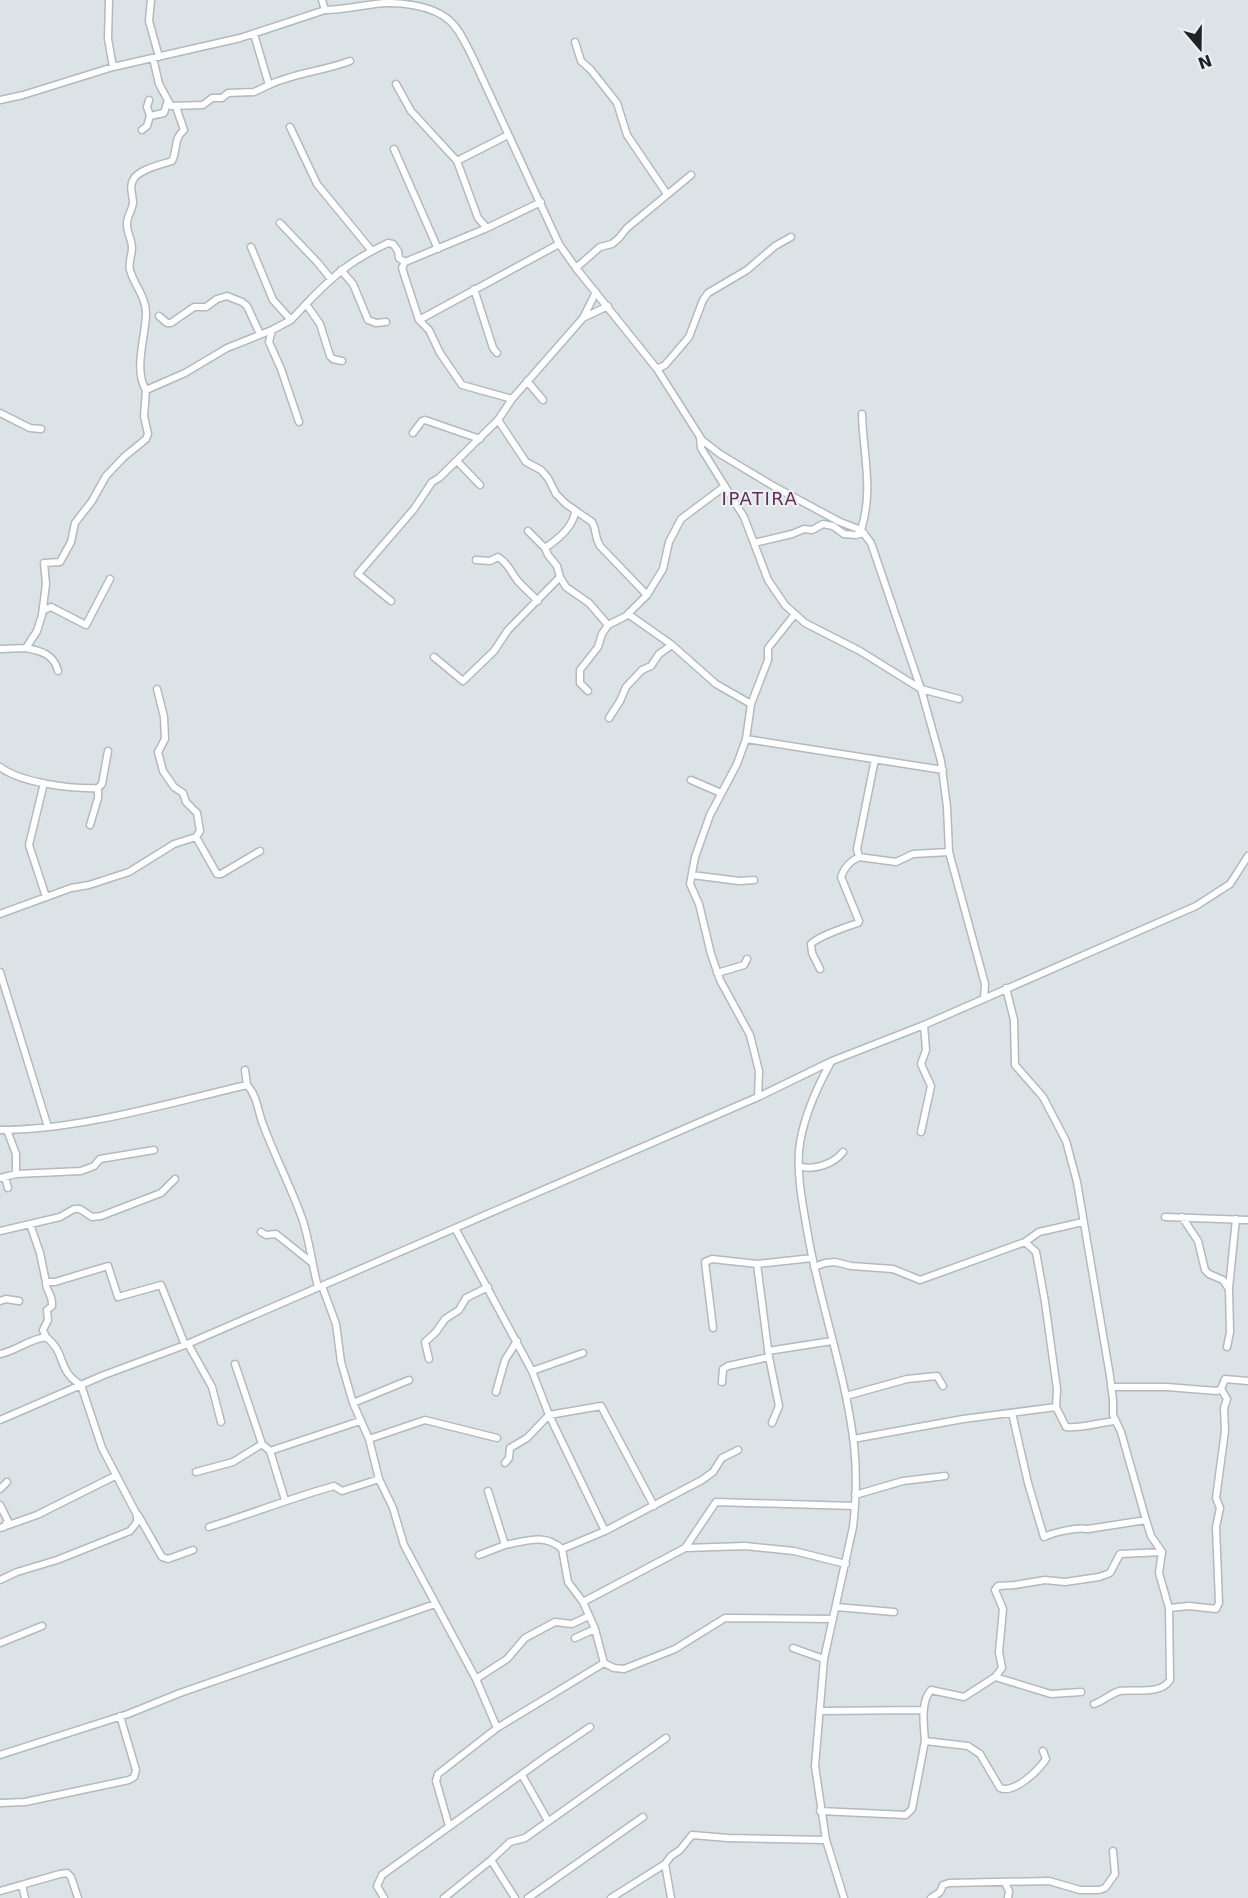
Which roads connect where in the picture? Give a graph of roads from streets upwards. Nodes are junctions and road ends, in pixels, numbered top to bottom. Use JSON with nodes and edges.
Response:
{"nodes":[{"id":1,"x":109,"y":0,"type":"edge"},
{"id":2,"x":152,"y":0,"type":"edge"},
{"id":3,"x":322,"y":0,"type":"edge"},
{"id":4,"x":412,"y":2,"type":"edge"},
{"id":5,"x":325,"y":10,"type":"junction"},
{"id":6,"x":254,"y":34,"type":"junction"},
{"id":7,"x":575,"y":42,"type":"dead end"},
{"id":8,"x":156,"y":57,"type":"junction"},
{"id":9,"x":350,"y":61,"type":"dead end"},
{"id":10,"x":113,"y":67,"type":"junction"},
{"id":11,"x":396,"y":84,"type":"dead end"},
{"id":12,"x":269,"y":85,"type":"junction"},
{"id":13,"x":0,"y":100,"type":"edge"},
{"id":14,"x":149,"y":100,"type":"dead end"},
{"id":15,"x":167,"y":103,"type":"junction"},
{"id":16,"x":176,"y":107,"type":"junction"},
{"id":17,"x":150,"y":116,"type":"junction"},
{"id":18,"x":290,"y":127,"type":"dead end"},
{"id":19,"x":142,"y":130,"type":"dead end"},
{"id":20,"x":508,"y":135,"type":"junction"},
{"id":21,"x":394,"y":149,"type":"dead end"},
{"id":22,"x":456,"y":161,"type":"junction"},
{"id":23,"x":691,"y":175,"type":"dead end"},
{"id":24,"x":667,"y":194,"type":"junction"},
{"id":25,"x":541,"y":202,"type":"junction"},
{"id":26,"x":478,"y":218,"type":"junction"},
{"id":27,"x":280,"y":223,"type":"dead end"},
{"id":28,"x":487,"y":228,"type":"junction"},
{"id":29,"x":475,"y":233,"type":"junction"},
{"id":30,"x":791,"y":237,"type":"dead end"},
{"id":31,"x":559,"y":244,"type":"junction"},
{"id":32,"x":250,"y":248,"type":"dead end"},
{"id":33,"x":438,"y":249,"type":"junction"},
{"id":34,"x":371,"y":250,"type":"junction"},
{"id":35,"x":405,"y":262,"type":"junction"},
{"id":36,"x":576,"y":268,"type":"junction"},
{"id":37,"x":341,"y":270,"type":"junction"},
{"id":38,"x":331,"y":279,"type":"junction"},
{"id":39,"x":474,"y":289,"type":"junction"},
{"id":40,"x":596,"y":292,"type":"junction"},
{"id":41,"x":306,"y":304,"type":"junction"},
{"id":42,"x":608,"y":306,"type":"junction"},
{"id":43,"x":159,"y":316,"type":"dead end"},
{"id":44,"x":584,"y":318,"type":"junction"},
{"id":45,"x":291,"y":320,"type":"junction"},
{"id":46,"x":419,"y":320,"type":"junction"},
{"id":47,"x":386,"y":322,"type":"dead end"},
{"id":48,"x":272,"y":330,"type":"junction"},
{"id":49,"x":260,"y":334,"type":"junction"},
{"id":50,"x":498,"y":353,"type":"dead end"},
{"id":51,"x":342,"y":361,"type":"dead end"},
{"id":52,"x":657,"y":369,"type":"junction"},
{"id":53,"x":527,"y":381,"type":"junction"},
{"id":54,"x":146,"y":390,"type":"junction"},
{"id":55,"x":512,"y":399,"type":"junction"},
{"id":56,"x":543,"y":400,"type":"dead end"},
{"id":57,"x":0,"y":413,"type":"edge"},
{"id":58,"x":862,"y":414,"type":"dead end"},
{"id":59,"x":498,"y":420,"type":"junction"},
{"id":60,"x":299,"y":422,"type":"dead end"},
{"id":61,"x":40,"y":429,"type":"dead end"},
{"id":62,"x":413,"y":433,"type":"dead end"},
{"id":63,"x":480,"y":439,"type":"junction"},
{"id":64,"x":701,"y":440,"type":"junction"},
{"id":65,"x":458,"y":461,"type":"junction"},
{"id":66,"x":480,"y":485,"type":"dead end"},
{"id":67,"x":725,"y":486,"type":"junction"},
{"id":68,"x":575,"y":511,"type":"junction"},
{"id":69,"x":528,"y":531,"type":"dead end"},
{"id":70,"x":862,"y":532,"type":"junction"},
{"id":71,"x":754,"y":543,"type":"junction"},
{"id":72,"x":545,"y":548,"type":"junction"},
{"id":73,"x":476,"y":560,"type":"dead end"},
{"id":74,"x":560,"y":577,"type":"junction"},
{"id":75,"x":110,"y":579,"type":"dead end"},
{"id":76,"x":647,"y":595,"type":"junction"},
{"id":77,"x":391,"y":601,"type":"dead end"},
{"id":78,"x":538,"y":601,"type":"junction"},
{"id":79,"x":628,"y":614,"type":"junction"},
{"id":80,"x":795,"y":614,"type":"junction"},
{"id":81,"x":42,"y":615,"type":"junction"},
{"id":82,"x":608,"y":626,"type":"junction"},
{"id":83,"x":672,"y":645,"type":"junction"},
{"id":84,"x":26,"y":648,"type":"junction"},
{"id":85,"x":0,"y":650,"type":"edge"},
{"id":86,"x":434,"y":657,"type":"dead end"},
{"id":87,"x":58,"y":671,"type":"dead end"},
{"id":88,"x":157,"y":689,"type":"dead end"},
{"id":89,"x":921,"y":689,"type":"junction"},
{"id":90,"x":588,"y":691,"type":"dead end"},
{"id":91,"x":959,"y":699,"type":"dead end"},
{"id":92,"x":751,"y":704,"type":"junction"},
{"id":93,"x":609,"y":718,"type":"dead end"},
{"id":94,"x":746,"y":739,"type":"junction"},
{"id":95,"x":108,"y":751,"type":"dead end"},
{"id":96,"x":875,"y":759,"type":"junction"},
{"id":97,"x":0,"y":767,"type":"edge"},
{"id":98,"x":943,"y":770,"type":"junction"},
{"id":99,"x":691,"y":780,"type":"dead end"},
{"id":100,"x":44,"y":783,"type":"junction"},
{"id":101,"x":98,"y":788,"type":"junction"},
{"id":102,"x":721,"y":793,"type":"junction"},
{"id":103,"x":90,"y":825,"type":"dead end"},
{"id":104,"x":196,"y":837,"type":"junction"},
{"id":105,"x":260,"y":851,"type":"dead end"},
{"id":106,"x":949,"y":852,"type":"junction"},
{"id":107,"x":1248,"y":856,"type":"edge"},
{"id":108,"x":859,"y":857,"type":"junction"},
{"id":109,"x":692,"y":875,"type":"junction"},
{"id":110,"x":754,"y":880,"type":"dead end"},
{"id":111,"x":46,"y":897,"type":"junction"},
{"id":112,"x":0,"y":914,"type":"edge"},
{"id":113,"x":747,"y":959,"type":"dead end"},
{"id":114,"x":820,"y":969,"type":"dead end"},
{"id":115,"x":0,"y":972,"type":"edge"},
{"id":116,"x":717,"y":974,"type":"junction"},
{"id":117,"x":984,"y":984,"type":"junction"},
{"id":118,"x":1006,"y":988,"type":"junction"},
{"id":119,"x":994,"y":993,"type":"junction"},
{"id":120,"x":984,"y":998,"type":"junction"},
{"id":121,"x":924,"y":1025,"type":"junction"},
{"id":122,"x":832,"y":1061,"type":"junction"},
{"id":123,"x":245,"y":1070,"type":"dead end"},
{"id":124,"x":248,"y":1085,"type":"junction"},
{"id":125,"x":758,"y":1097,"type":"junction"},
{"id":126,"x":48,"y":1126,"type":"junction"},
{"id":127,"x":4,"y":1130,"type":"edge"},
{"id":128,"x":921,"y":1132,"type":"dead end"},
{"id":129,"x":154,"y":1150,"type":"dead end"},
{"id":130,"x":843,"y":1152,"type":"dead end"},
{"id":131,"x":799,"y":1166,"type":"junction"},
{"id":132,"x":16,"y":1174,"type":"junction"},
{"id":133,"x":2,"y":1177,"type":"edge"},
{"id":134,"x":175,"y":1179,"type":"dead end"},
{"id":135,"x":8,"y":1188,"type":"dead end"},
{"id":136,"x":1165,"y":1217,"type":"dead end"},
{"id":137,"x":1182,"y":1217,"type":"junction"},
{"id":138,"x":1236,"y":1219,"type":"junction"},
{"id":139,"x":1248,"y":1220,"type":"edge"},
{"id":140,"x":1083,"y":1222,"type":"junction"},
{"id":141,"x":30,"y":1224,"type":"junction"},
{"id":142,"x":455,"y":1228,"type":"junction"},
{"id":143,"x":0,"y":1231,"type":"edge"},
{"id":144,"x":261,"y":1232,"type":"dead end"},
{"id":145,"x":1025,"y":1242,"type":"junction"},
{"id":146,"x":812,"y":1258,"type":"junction"},
{"id":147,"x":311,"y":1262,"type":"junction"},
{"id":148,"x":757,"y":1264,"type":"junction"},
{"id":149,"x":814,"y":1267,"type":"junction"},
{"id":150,"x":46,"y":1282,"type":"junction"},
{"id":151,"x":320,"y":1286,"type":"junction"},
{"id":152,"x":488,"y":1287,"type":"junction"},
{"id":153,"x":1229,"y":1289,"type":"junction"},
{"id":154,"x":0,"y":1301,"type":"edge"},
{"id":155,"x":19,"y":1302,"type":"dead end"},
{"id":156,"x":713,"y":1328,"type":"dead end"},
{"id":157,"x":46,"y":1337,"type":"junction"},
{"id":158,"x":517,"y":1341,"type":"junction"},
{"id":159,"x":832,"y":1341,"type":"junction"},
{"id":160,"x":187,"y":1344,"type":"junction"},
{"id":161,"x":1227,"y":1347,"type":"dead end"},
{"id":162,"x":583,"y":1353,"type":"dead end"},
{"id":163,"x":0,"y":1354,"type":"edge"},
{"id":164,"x":769,"y":1354,"type":"junction"},
{"id":165,"x":429,"y":1359,"type":"dead end"},
{"id":166,"x":236,"y":1364,"type":"dead end"},
{"id":167,"x":532,"y":1371,"type":"junction"},
{"id":168,"x":409,"y":1380,"type":"dead end"},
{"id":169,"x":1248,"y":1381,"type":"edge"},
{"id":170,"x":722,"y":1382,"type":"dead end"},
{"id":171,"x":81,"y":1385,"type":"junction"},
{"id":172,"x":943,"y":1386,"type":"dead end"},
{"id":173,"x":1111,"y":1387,"type":"junction"},
{"id":174,"x":1221,"y":1389,"type":"junction"},
{"id":175,"x":496,"y":1392,"type":"dead end"},
{"id":176,"x":846,"y":1396,"type":"junction"},
{"id":177,"x":354,"y":1403,"type":"junction"},
{"id":178,"x":1056,"y":1407,"type":"junction"},
{"id":179,"x":1012,"y":1413,"type":"junction"},
{"id":180,"x":549,"y":1415,"type":"junction"},
{"id":181,"x":0,"y":1420,"type":"edge"},
{"id":182,"x":360,"y":1421,"type":"junction"},
{"id":183,"x":1116,"y":1421,"type":"junction"},
{"id":184,"x":221,"y":1422,"type":"dead end"},
{"id":185,"x":772,"y":1423,"type":"dead end"},
{"id":186,"x":497,"y":1438,"type":"dead end"},
{"id":187,"x":369,"y":1439,"type":"junction"},
{"id":188,"x":853,"y":1439,"type":"junction"},
{"id":189,"x":262,"y":1444,"type":"junction"},
{"id":190,"x":738,"y":1450,"type":"dead end"},
{"id":191,"x":270,"y":1451,"type":"junction"},
{"id":192,"x":505,"y":1463,"type":"dead end"},
{"id":193,"x":196,"y":1472,"type":"dead end"},
{"id":194,"x":115,"y":1476,"type":"junction"},
{"id":195,"x":945,"y":1476,"type":"dead end"},
{"id":196,"x":379,"y":1479,"type":"junction"},
{"id":197,"x":7,"y":1482,"type":"dead end"},
{"id":198,"x":0,"y":1489,"type":"edge"},
{"id":199,"x":488,"y":1491,"type":"dead end"},
{"id":200,"x":855,"y":1495,"type":"junction"},
{"id":201,"x":285,"y":1500,"type":"junction"},
{"id":202,"x":0,"y":1505,"type":"edge"},
{"id":203,"x":654,"y":1506,"type":"junction"},
{"id":204,"x":855,"y":1506,"type":"junction"},
{"id":205,"x":137,"y":1515,"type":"junction"},
{"id":206,"x":1146,"y":1520,"type":"junction"},
{"id":207,"x":209,"y":1527,"type":"dead end"},
{"id":208,"x":2,"y":1528,"type":"edge"},
{"id":209,"x":604,"y":1531,"type":"junction"},
{"id":210,"x":505,"y":1545,"type":"junction"},
{"id":211,"x":685,"y":1548,"type":"junction"},
{"id":212,"x":562,"y":1549,"type":"junction"},
{"id":213,"x":193,"y":1550,"type":"dead end"},
{"id":214,"x":1162,"y":1552,"type":"junction"},
{"id":215,"x":479,"y":1555,"type":"dead end"},
{"id":216,"x":846,"y":1564,"type":"junction"},
{"id":217,"x":0,"y":1580,"type":"edge"},
{"id":218,"x":583,"y":1602,"type":"junction"},
{"id":219,"x":435,"y":1604,"type":"junction"},
{"id":220,"x":836,"y":1607,"type":"junction"},
{"id":221,"x":1169,"y":1608,"type":"junction"},
{"id":222,"x":894,"y":1612,"type":"dead end"},
{"id":223,"x":589,"y":1616,"type":"junction"},
{"id":224,"x":833,"y":1619,"type":"junction"},
{"id":225,"x":42,"y":1626,"type":"dead end"},
{"id":226,"x":596,"y":1629,"type":"junction"},
{"id":227,"x":575,"y":1638,"type":"dead end"},
{"id":228,"x":0,"y":1643,"type":"edge"},
{"id":229,"x":793,"y":1648,"type":"dead end"},
{"id":230,"x":824,"y":1659,"type":"junction"},
{"id":231,"x":604,"y":1663,"type":"junction"},
{"id":232,"x":995,"y":1677,"type":"junction"},
{"id":233,"x":476,"y":1679,"type":"junction"},
{"id":234,"x":1081,"y":1692,"type":"dead end"},
{"id":235,"x":1095,"y":1704,"type":"dead end"},
{"id":236,"x":924,"y":1710,"type":"junction"},
{"id":237,"x":820,"y":1711,"type":"junction"},
{"id":238,"x":120,"y":1716,"type":"junction"},
{"id":239,"x":590,"y":1727,"type":"dead end"},
{"id":240,"x":497,"y":1728,"type":"junction"},
{"id":241,"x":666,"y":1738,"type":"dead end"},
{"id":242,"x":925,"y":1741,"type":"junction"},
{"id":243,"x":1043,"y":1751,"type":"dead end"},
{"id":244,"x":0,"y":1755,"type":"edge"},
{"id":245,"x":522,"y":1775,"type":"junction"},
{"id":246,"x":0,"y":1803,"type":"edge"},
{"id":247,"x":820,"y":1811,"type":"junction"},
{"id":248,"x":643,"y":1817,"type":"dead end"},
{"id":249,"x":548,"y":1821,"type":"junction"},
{"id":250,"x":449,"y":1826,"type":"junction"},
{"id":251,"x":826,"y":1840,"type":"junction"},
{"id":252,"x":1113,"y":1851,"type":"dead end"},
{"id":253,"x":491,"y":1860,"type":"junction"},
{"id":254,"x":664,"y":1864,"type":"junction"},
{"id":255,"x":1005,"y":1883,"type":"junction"},
{"id":256,"x":21,"y":1885,"type":"junction"},
{"id":257,"x":0,"y":1891,"type":"edge"},
{"id":258,"x":381,"y":1897,"type":"edge"},
{"id":259,"x":25,"y":1898,"type":"edge"},
{"id":260,"x":78,"y":1898,"type":"edge"},
{"id":261,"x":444,"y":1898,"type":"edge"},
{"id":262,"x":515,"y":1898,"type":"edge"},
{"id":263,"x":528,"y":1898,"type":"edge"},
{"id":264,"x":611,"y":1898,"type":"edge"},
{"id":265,"x":670,"y":1898,"type":"edge"},
{"id":266,"x":844,"y":1898,"type":"edge"},
{"id":267,"x":931,"y":1898,"type":"edge"},
{"id":268,"x":1008,"y":1898,"type":"edge"}],
"edges":[{"from":1,"to":10,"type":"street"},
{"from":2,"to":8,"type":"street"},
{"from":3,"to":5,"type":"street"},
{"from":4,"to":5,"type":"street"},
{"from":4,"to":20,"type":"street"},
{"from":5,"to":6,"type":"street"},
{"from":6,"to":8,"type":"street"},
{"from":6,"to":12,"type":"street"},
{"from":7,"to":24,"type":"street"},
{"from":8,"to":10,"type":"street"},
{"from":8,"to":15,"type":"street"},
{"from":9,"to":12,"type":"street"},
{"from":10,"to":13,"type":"street"},
{"from":11,"to":22,"type":"street"},
{"from":12,"to":16,"type":"street"},
{"from":14,"to":17,"type":"street"},
{"from":15,"to":16,"type":"street"},
{"from":15,"to":17,"type":"street"},
{"from":16,"to":54,"type":"street"},
{"from":17,"to":19,"type":"street"},
{"from":18,"to":34,"type":"street"},
{"from":20,"to":22,"type":"street"},
{"from":20,"to":25,"type":"street"},
{"from":21,"to":33,"type":"street"},
{"from":22,"to":26,"type":"street"},
{"from":23,"to":24,"type":"street"},
{"from":24,"to":36,"type":"street"},
{"from":25,"to":28,"type":"street"},
{"from":25,"to":31,"type":"street"},
{"from":26,"to":28,"type":"street"},
{"from":26,"to":29,"type":"street"},
{"from":27,"to":38,"type":"street"},
{"from":28,"to":29,"type":"street"},
{"from":29,"to":33,"type":"street"},
{"from":30,"to":52,"type":"street"},
{"from":31,"to":36,"type":"street"},
{"from":31,"to":39,"type":"street"},
{"from":32,"to":45,"type":"street"},
{"from":33,"to":35,"type":"street"},
{"from":34,"to":35,"type":"street"},
{"from":34,"to":37,"type":"street"},
{"from":35,"to":46,"type":"street"},
{"from":36,"to":40,"type":"street"},
{"from":37,"to":38,"type":"street"},
{"from":37,"to":47,"type":"street"},
{"from":38,"to":41,"type":"street"},
{"from":39,"to":46,"type":"street"},
{"from":39,"to":50,"type":"street"},
{"from":40,"to":42,"type":"street"},
{"from":40,"to":44,"type":"street"},
{"from":41,"to":45,"type":"street"},
{"from":41,"to":51,"type":"street"},
{"from":42,"to":44,"type":"street"},
{"from":42,"to":52,"type":"street"},
{"from":43,"to":49,"type":"street"},
{"from":44,"to":53,"type":"street"},
{"from":45,"to":48,"type":"street"},
{"from":46,"to":55,"type":"street"},
{"from":48,"to":49,"type":"street"},
{"from":48,"to":60,"type":"street"},
{"from":49,"to":54,"type":"street"},
{"from":52,"to":64,"type":"street"},
{"from":53,"to":55,"type":"street"},
{"from":53,"to":56,"type":"street"},
{"from":54,"to":81,"type":"street"},
{"from":55,"to":59,"type":"street"},
{"from":57,"to":61,"type":"street"},
{"from":58,"to":70,"type":"street"},
{"from":59,"to":63,"type":"street"},
{"from":59,"to":68,"type":"street"},
{"from":62,"to":63,"type":"street"},
{"from":63,"to":65,"type":"street"},
{"from":64,"to":67,"type":"street"},
{"from":64,"to":70,"type":"street"},
{"from":65,"to":66,"type":"street"},
{"from":65,"to":77,"type":"street"},
{"from":67,"to":71,"type":"street"},
{"from":67,"to":76,"type":"street"},
{"from":68,"to":72,"type":"street"},
{"from":68,"to":76,"type":"street"},
{"from":69,"to":72,"type":"street"},
{"from":70,"to":71,"type":"street"},
{"from":70,"to":89,"type":"street"},
{"from":71,"to":80,"type":"street"},
{"from":72,"to":74,"type":"street"},
{"from":73,"to":78,"type":"street"},
{"from":74,"to":78,"type":"street"},
{"from":74,"to":82,"type":"street"},
{"from":75,"to":81,"type":"street"},
{"from":76,"to":79,"type":"street"},
{"from":78,"to":86,"type":"street"},
{"from":79,"to":82,"type":"street"},
{"from":79,"to":83,"type":"street"},
{"from":80,"to":89,"type":"street"},
{"from":80,"to":92,"type":"street"},
{"from":81,"to":84,"type":"street"},
{"from":82,"to":90,"type":"street"},
{"from":83,"to":92,"type":"street"},
{"from":83,"to":93,"type":"street"},
{"from":84,"to":85,"type":"street"},
{"from":84,"to":87,"type":"street"},
{"from":88,"to":104,"type":"street"},
{"from":89,"to":91,"type":"street"},
{"from":89,"to":98,"type":"street"},
{"from":92,"to":94,"type":"street"},
{"from":94,"to":96,"type":"street"},
{"from":94,"to":102,"type":"street"},
{"from":95,"to":101,"type":"street"},
{"from":96,"to":98,"type":"street"},
{"from":96,"to":108,"type":"street"},
{"from":97,"to":100,"type":"street"},
{"from":98,"to":106,"type":"street"},
{"from":99,"to":102,"type":"street"},
{"from":100,"to":101,"type":"street"},
{"from":100,"to":111,"type":"street"},
{"from":101,"to":103,"type":"street"},
{"from":102,"to":109,"type":"street"},
{"from":104,"to":105,"type":"street"},
{"from":104,"to":111,"type":"street"},
{"from":106,"to":108,"type":"street"},
{"from":106,"to":117,"type":"street"},
{"from":107,"to":118,"type":"street"},
{"from":108,"to":114,"type":"street"},
{"from":109,"to":110,"type":"street"},
{"from":109,"to":116,"type":"street"},
{"from":111,"to":112,"type":"street"},
{"from":113,"to":116,"type":"street"},
{"from":115,"to":126,"type":"street"},
{"from":116,"to":125,"type":"street"},
{"from":117,"to":119,"type":"street"},
{"from":117,"to":120,"type":"street"},
{"from":118,"to":119,"type":"street"},
{"from":118,"to":140,"type":"street"},
{"from":119,"to":120,"type":"street"},
{"from":120,"to":121,"type":"street"},
{"from":121,"to":122,"type":"street"},
{"from":121,"to":128,"type":"street"},
{"from":122,"to":125,"type":"street"},
{"from":122,"to":131,"type":"street"},
{"from":123,"to":124,"type":"street"},
{"from":124,"to":126,"type":"street"},
{"from":124,"to":147,"type":"street"},
{"from":125,"to":142,"type":"street"},
{"from":126,"to":127,"type":"street"},
{"from":127,"to":132,"type":"street"},
{"from":129,"to":132,"type":"street"},
{"from":130,"to":131,"type":"street"},
{"from":131,"to":146,"type":"street"},
{"from":132,"to":133,"type":"street"},
{"from":133,"to":135,"type":"street"},
{"from":134,"to":141,"type":"street"},
{"from":136,"to":137,"type":"street"},
{"from":137,"to":138,"type":"street"},
{"from":137,"to":153,"type":"street"},
{"from":138,"to":139,"type":"street"},
{"from":138,"to":153,"type":"street"},
{"from":140,"to":145,"type":"street"},
{"from":140,"to":173,"type":"street"},
{"from":141,"to":143,"type":"street"},
{"from":141,"to":150,"type":"street"},
{"from":142,"to":151,"type":"street"},
{"from":142,"to":152,"type":"street"},
{"from":144,"to":147,"type":"street"},
{"from":145,"to":149,"type":"street"},
{"from":145,"to":178,"type":"street"},
{"from":146,"to":148,"type":"street"},
{"from":146,"to":149,"type":"street"},
{"from":147,"to":151,"type":"street"},
{"from":148,"to":156,"type":"street"},
{"from":148,"to":164,"type":"street"},
{"from":149,"to":159,"type":"street"},
{"from":150,"to":157,"type":"street"},
{"from":150,"to":160,"type":"street"},
{"from":151,"to":160,"type":"street"},
{"from":151,"to":177,"type":"street"},
{"from":152,"to":158,"type":"street"},
{"from":152,"to":165,"type":"street"},
{"from":153,"to":161,"type":"street"},
{"from":154,"to":155,"type":"street"},
{"from":157,"to":163,"type":"street"},
{"from":157,"to":171,"type":"street"},
{"from":158,"to":167,"type":"street"},
{"from":158,"to":175,"type":"street"},
{"from":159,"to":164,"type":"street"},
{"from":159,"to":176,"type":"street"},
{"from":160,"to":171,"type":"street"},
{"from":160,"to":184,"type":"street"},
{"from":162,"to":167,"type":"street"},
{"from":164,"to":170,"type":"street"},
{"from":164,"to":185,"type":"street"},
{"from":166,"to":189,"type":"street"},
{"from":167,"to":180,"type":"street"},
{"from":168,"to":177,"type":"street"},
{"from":169,"to":174,"type":"street"},
{"from":171,"to":181,"type":"street"},
{"from":171,"to":194,"type":"street"},
{"from":172,"to":176,"type":"street"},
{"from":173,"to":174,"type":"street"},
{"from":173,"to":183,"type":"street"},
{"from":174,"to":221,"type":"street"},
{"from":176,"to":188,"type":"street"},
{"from":177,"to":182,"type":"street"},
{"from":178,"to":179,"type":"street"},
{"from":178,"to":183,"type":"street"},
{"from":179,"to":188,"type":"street"},
{"from":179,"to":206,"type":"street"},
{"from":180,"to":192,"type":"street"},
{"from":180,"to":203,"type":"street"},
{"from":180,"to":209,"type":"street"},
{"from":182,"to":187,"type":"street"},
{"from":182,"to":191,"type":"street"},
{"from":183,"to":206,"type":"street"},
{"from":186,"to":187,"type":"street"},
{"from":187,"to":196,"type":"street"},
{"from":188,"to":200,"type":"street"},
{"from":189,"to":191,"type":"street"},
{"from":189,"to":193,"type":"street"},
{"from":190,"to":203,"type":"street"},
{"from":191,"to":201,"type":"street"},
{"from":194,"to":205,"type":"street"},
{"from":194,"to":208,"type":"street"},
{"from":195,"to":200,"type":"street"},
{"from":196,"to":201,"type":"street"},
{"from":196,"to":219,"type":"street"},
{"from":197,"to":198,"type":"street"},
{"from":199,"to":210,"type":"street"},
{"from":200,"to":204,"type":"street"},
{"from":201,"to":207,"type":"street"},
{"from":202,"to":208,"type":"street"},
{"from":203,"to":209,"type":"street"},
{"from":204,"to":211,"type":"street"},
{"from":204,"to":216,"type":"street"},
{"from":205,"to":213,"type":"street"},
{"from":205,"to":217,"type":"street"},
{"from":206,"to":214,"type":"street"},
{"from":209,"to":212,"type":"street"},
{"from":210,"to":212,"type":"street"},
{"from":210,"to":215,"type":"street"},
{"from":211,"to":216,"type":"street"},
{"from":211,"to":218,"type":"street"},
{"from":212,"to":218,"type":"street"},
{"from":214,"to":221,"type":"street"},
{"from":214,"to":232,"type":"street"},
{"from":216,"to":220,"type":"street"},
{"from":218,"to":223,"type":"street"},
{"from":219,"to":233,"type":"street"},
{"from":219,"to":238,"type":"street"},
{"from":220,"to":222,"type":"street"},
{"from":220,"to":224,"type":"street"},
{"from":221,"to":235,"type":"street"},
{"from":223,"to":226,"type":"street"},
{"from":223,"to":233,"type":"street"},
{"from":224,"to":230,"type":"street"},
{"from":224,"to":231,"type":"street"},
{"from":225,"to":228,"type":"street"},
{"from":226,"to":227,"type":"street"},
{"from":226,"to":231,"type":"street"},
{"from":229,"to":230,"type":"street"},
{"from":230,"to":237,"type":"street"},
{"from":231,"to":240,"type":"street"},
{"from":232,"to":234,"type":"street"},
{"from":232,"to":236,"type":"street"},
{"from":233,"to":240,"type":"street"},
{"from":236,"to":237,"type":"street"},
{"from":236,"to":242,"type":"street"},
{"from":237,"to":247,"type":"street"},
{"from":238,"to":244,"type":"street"},
{"from":238,"to":246,"type":"street"},
{"from":239,"to":245,"type":"street"},
{"from":240,"to":250,"type":"street"},
{"from":241,"to":249,"type":"street"},
{"from":242,"to":243,"type":"street"},
{"from":242,"to":247,"type":"street"},
{"from":245,"to":249,"type":"street"},
{"from":245,"to":250,"type":"street"},
{"from":247,"to":251,"type":"street"},
{"from":248,"to":263,"type":"street"},
{"from":249,"to":253,"type":"street"},
{"from":250,"to":258,"type":"street"},
{"from":251,"to":254,"type":"street"},
{"from":251,"to":266,"type":"street"},
{"from":252,"to":255,"type":"street"},
{"from":253,"to":261,"type":"street"},
{"from":253,"to":262,"type":"street"},
{"from":254,"to":264,"type":"street"},
{"from":254,"to":265,"type":"street"},
{"from":255,"to":267,"type":"street"},
{"from":255,"to":268,"type":"street"},
{"from":256,"to":257,"type":"street"},
{"from":256,"to":259,"type":"street"},
{"from":256,"to":260,"type":"street"}]}
